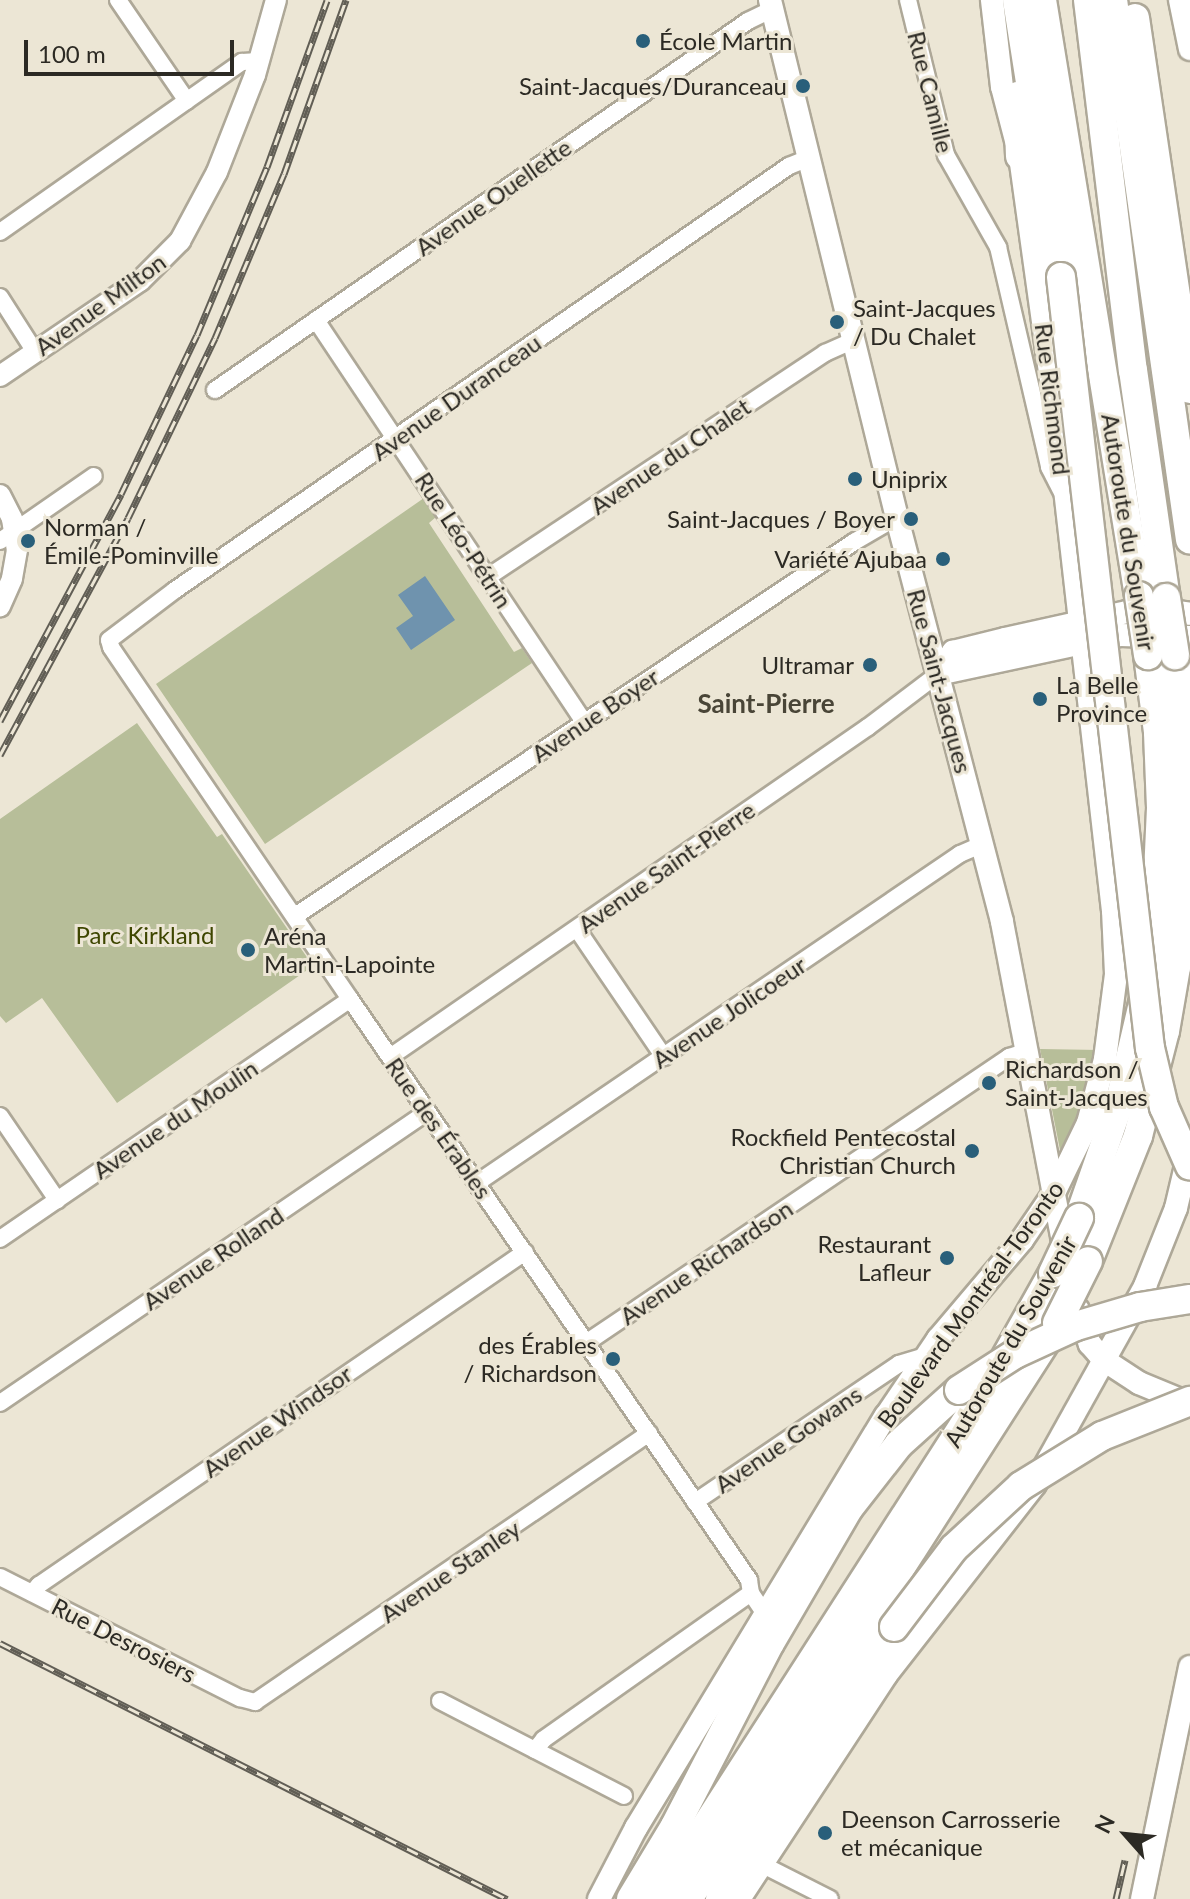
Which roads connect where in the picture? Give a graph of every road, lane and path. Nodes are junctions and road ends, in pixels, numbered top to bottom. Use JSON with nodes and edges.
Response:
{"nodes":[{"id":1,"x":118,"y":0,"type":"edge"},
{"id":2,"x":276,"y":0,"type":"edge"},
{"id":3,"x":908,"y":0,"type":"edge"},
{"id":4,"x":992,"y":0,"type":"edge"},
{"id":5,"x":1014,"y":0,"type":"edge"},
{"id":6,"x":1042,"y":0,"type":"edge"},
{"id":7,"x":1088,"y":0,"type":"edge"},
{"id":8,"x":1113,"y":0,"type":"edge"},
{"id":9,"x":1132,"y":0,"type":"edge"},
{"id":10,"x":1180,"y":0,"type":"edge"},
{"id":11,"x":772,"y":5,"type":"edge"},
{"id":12,"x":1190,"y":49,"type":"edge"},
{"id":13,"x":259,"y":61,"type":"junction"},
{"id":14,"x":187,"y":101,"type":"junction"},
{"id":15,"x":1020,"y":156,"type":"junction"},
{"id":16,"x":809,"y":158,"type":"junction"},
{"id":17,"x":0,"y":232,"type":"edge"},
{"id":18,"x":0,"y":297,"type":"edge"},
{"id":19,"x":316,"y":320,"type":"junction"},
{"id":20,"x":854,"y":340,"type":"junction"},
{"id":21,"x":35,"y":352,"type":"junction"},
{"id":22,"x":0,"y":376,"type":"edge"},
{"id":23,"x":1190,"y":389,"type":"edge"},
{"id":24,"x":215,"y":390,"type":"dead end"},
{"id":25,"x":397,"y":438,"type":"junction"},
{"id":26,"x":94,"y":476,"type":"dead end"},
{"id":27,"x":0,"y":495,"type":"edge"},
{"id":28,"x":1065,"y":497,"type":"junction"},
{"id":29,"x":897,"y":517,"type":"junction"},
{"id":30,"x":7,"y":536,"type":"edge"},
{"id":31,"x":1190,"y":540,"type":"edge"},
{"id":32,"x":488,"y":577,"type":"junction"},
{"id":33,"x":1152,"y":597,"type":"junction"},
{"id":34,"x":0,"y":606,"type":"edge"},
{"id":35,"x":1190,"y":614,"type":"edge"},
{"id":36,"x":1080,"y":633,"type":"junction"},
{"id":37,"x":109,"y":643,"type":"joint"},
{"id":38,"x":1171,"y":649,"type":"edge"},
{"id":39,"x":938,"y":674,"type":"junction"},
{"id":40,"x":584,"y":722,"type":"junction"},
{"id":41,"x":983,"y":844,"type":"junction"},
{"id":42,"x":295,"y":916,"type":"junction"},
{"id":43,"x":577,"y":929,"type":"junction"},
{"id":44,"x":350,"y":999,"type":"junction"},
{"id":45,"x":1027,"y":1051,"type":"junction"},
{"id":46,"x":390,"y":1057,"type":"junction"},
{"id":47,"x":664,"y":1057,"type":"junction"},
{"id":48,"x":427,"y":1112,"type":"junction"},
{"id":49,"x":0,"y":1116,"type":"edge"},
{"id":50,"x":1190,"y":1148,"type":"edge"},
{"id":51,"x":1190,"y":1166,"type":"edge"},
{"id":52,"x":477,"y":1183,"type":"junction"},
{"id":53,"x":1054,"y":1193,"type":"junction"},
{"id":54,"x":57,"y":1200,"type":"junction"},
{"id":55,"x":0,"y":1239,"type":"edge"},
{"id":56,"x":525,"y":1252,"type":"junction"},
{"id":57,"x":1190,"y":1299,"type":"edge"},
{"id":58,"x":586,"y":1343,"type":"junction"},
{"id":59,"x":925,"y":1356,"type":"junction"},
{"id":60,"x":1104,"y":1360,"type":"junction"},
{"id":61,"x":1190,"y":1402,"type":"edge"},
{"id":62,"x":0,"y":1403,"type":"edge"},
{"id":63,"x":649,"y":1433,"type":"junction"},
{"id":64,"x":695,"y":1502,"type":"junction"},
{"id":65,"x":0,"y":1577,"type":"edge"},
{"id":66,"x":32,"y":1593,"type":"junction"},
{"id":67,"x":751,"y":1593,"type":"junction"},
{"id":68,"x":765,"y":1614,"type":"junction"},
{"id":69,"x":1190,"y":1667,"type":"edge"},
{"id":70,"x":440,"y":1701,"type":"dead end"},
{"id":71,"x":248,"y":1702,"type":"joint"},
{"id":72,"x":732,"y":1712,"type":"junction"},
{"id":73,"x":535,"y":1750,"type":"junction"},
{"id":74,"x":624,"y":1796,"type":"dead end"},
{"id":75,"x":761,"y":1864,"type":"junction"},
{"id":76,"x":599,"y":1899,"type":"edge"},
{"id":77,"x":611,"y":1899,"type":"edge"},
{"id":78,"x":631,"y":1899,"type":"edge"},
{"id":79,"x":659,"y":1899,"type":"edge"},
{"id":80,"x":688,"y":1899,"type":"edge"},
{"id":81,"x":720,"y":1899,"type":"edge"},
{"id":82,"x":739,"y":1899,"type":"edge"},
{"id":83,"x":830,"y":1899,"type":"edge"},
{"id":84,"x":1142,"y":1899,"type":"edge"}],
"edges":[{"from":1,"to":14,"type":"street"},
{"from":2,"to":13,"type":"street","name":"Avenue Milton"},
{"from":3,"to":28,"type":"street","name":"Rue Camille"},
{"from":4,"to":15,"type":"main road","name":"Rue Richmond"},
{"from":5,"to":15,"type":"highway"},
{"from":5,"to":51,"type":"highway","bridge":true},
{"from":6,"to":33,"type":"highway","name":"Autoroute du Souvenir"},
{"from":7,"to":33,"type":"highway","name":"Autoroute du Souvenir"},
{"from":8,"to":31,"type":"highway"},
{"from":9,"to":23,"type":"highway"},
{"from":10,"to":12,"type":"main road"},
{"from":11,"to":16,"type":"main road","name":"Rue Saint-Jacques"},
{"from":11,"to":19,"type":"street","name":"Avenue Ouellette"},
{"from":13,"to":14,"type":"street"},
{"from":13,"to":21,"type":"street","name":"Avenue Milton"},
{"from":14,"to":17,"type":"street"},
{"from":15,"to":28,"type":"main road","name":"Rue Richmond"},
{"from":16,"to":20,"type":"main road","name":"Rue Saint-Jacques"},
{"from":16,"to":25,"type":"street","name":"Avenue Duranceau"},
{"from":18,"to":21,"type":"street"},
{"from":19,"to":24,"type":"street","name":"Avenue Ouellette"},
{"from":19,"to":25,"type":"street","name":"Rue Léo-Pétrin"},
{"from":20,"to":29,"type":"main road","name":"Rue Saint-Jacques"},
{"from":20,"to":32,"type":"street","name":"Avenue du Chalet"},
{"from":21,"to":22,"type":"street","name":"Avenue Milton"},
{"from":25,"to":32,"type":"street","name":"Rue Léo-Pétrin"},
{"from":25,"to":37,"type":"street","name":"Avenue Duranceau"},
{"from":26,"to":30,"type":"street"},
{"from":27,"to":30,"type":"street"},
{"from":28,"to":36,"type":"main road","name":"Rue Richmond"},
{"from":29,"to":39,"type":"main road","name":"Rue Saint-Jacques"},
{"from":29,"to":40,"type":"street","name":"Avenue Boyer"},
{"from":30,"to":34,"type":"street"},
{"from":32,"to":40,"type":"street","name":"Rue Léo-Pétrin"},
{"from":33,"to":38,"type":"highway","name":"Autoroute du Souvenir","bridge":true},
{"from":35,"to":36,"type":"main road","name":"Avenue Saint-Pierre"},
{"from":36,"to":38,"type":"main road","name":"Avenue Saint-Pierre"},
{"from":36,"to":39,"type":"main road","name":"Avenue Saint-Pierre"},
{"from":36,"to":53,"type":"main road","name":"Boulevard Montréal-Toronto"},
{"from":37,"to":42,"type":"street","name":"Rue des Érables"},
{"from":38,"to":79,"type":"highway","name":"Autoroute du Souvenir","bridge":true},
{"from":38,"to":80,"type":"highway","name":"Autoroute du Souvenir","bridge":true},
{"from":39,"to":41,"type":"main road","name":"Rue Saint-Jacques"},
{"from":39,"to":43,"type":"street","name":"Avenue Saint-Pierre"},
{"from":40,"to":42,"type":"street","name":"Avenue Boyer"},
{"from":41,"to":45,"type":"main road","name":"Rue Saint-Jacques"},
{"from":41,"to":47,"type":"street","name":"Avenue Jolicoeur"},
{"from":42,"to":44,"type":"street","name":"Rue des Érables"},
{"from":43,"to":46,"type":"street","name":"Avenue Saint-Pierre"},
{"from":43,"to":47,"type":"street"},
{"from":44,"to":46,"type":"street","name":"Rue des Érables"},
{"from":44,"to":54,"type":"street","name":"Avenue du Moulin"},
{"from":45,"to":53,"type":"main road","name":"Rue Saint-Jacques"},
{"from":45,"to":58,"type":"street","name":"Avenue Richardson"},
{"from":46,"to":48,"type":"street","name":"Rue des Érables"},
{"from":47,"to":52,"type":"street","name":"Avenue Jolicoeur"},
{"from":48,"to":52,"type":"street","name":"Rue des Érables"},
{"from":48,"to":62,"type":"street","name":"Avenue Rolland"},
{"from":49,"to":54,"type":"street"},
{"from":50,"to":60,"type":"main road"},
{"from":52,"to":56,"type":"street","name":"Rue des Érables"},
{"from":53,"to":59,"type":"main road","name":"Boulevard Montréal-Toronto"},
{"from":53,"to":60,"type":"main road","name":"Rue Saint-Jacques"},
{"from":54,"to":55,"type":"street","name":"Avenue du Moulin"},
{"from":56,"to":58,"type":"street","name":"Rue des Érables"},
{"from":56,"to":66,"type":"street","name":"Avenue Windsor"},
{"from":57,"to":72,"type":"highway","bridge":true},
{"from":58,"to":63,"type":"street","name":"Rue des Érables"},
{"from":59,"to":64,"type":"street","name":"Avenue Gowans"},
{"from":59,"to":68,"type":"main road","name":"Boulevard Montréal-Toronto"},
{"from":60,"to":61,"type":"main road"},
{"from":60,"to":75,"type":"main road"},
{"from":61,"to":81,"type":"highway","bridge":true},
{"from":63,"to":64,"type":"street","name":"Rue des Érables"},
{"from":63,"to":71,"type":"street","name":"Avenue Stanley"},
{"from":64,"to":67,"type":"street","name":"Rue des Érables"},
{"from":65,"to":66,"type":"street","name":"Rue Desrosiers"},
{"from":66,"to":71,"type":"street","name":"Rue Desrosiers"},
{"from":67,"to":68,"type":"street","name":"Rue des Érables"},
{"from":67,"to":73,"type":"street"},
{"from":68,"to":76,"type":"main road","name":"Boulevard Montréal-Toronto"},
{"from":69,"to":84,"type":"main road"},
{"from":70,"to":73,"type":"street"},
{"from":72,"to":77,"type":"highway"},
{"from":72,"to":78,"type":"highway"},
{"from":73,"to":74,"type":"street"},
{"from":75,"to":82,"type":"main road"},
{"from":75,"to":83,"type":"street"}]}
